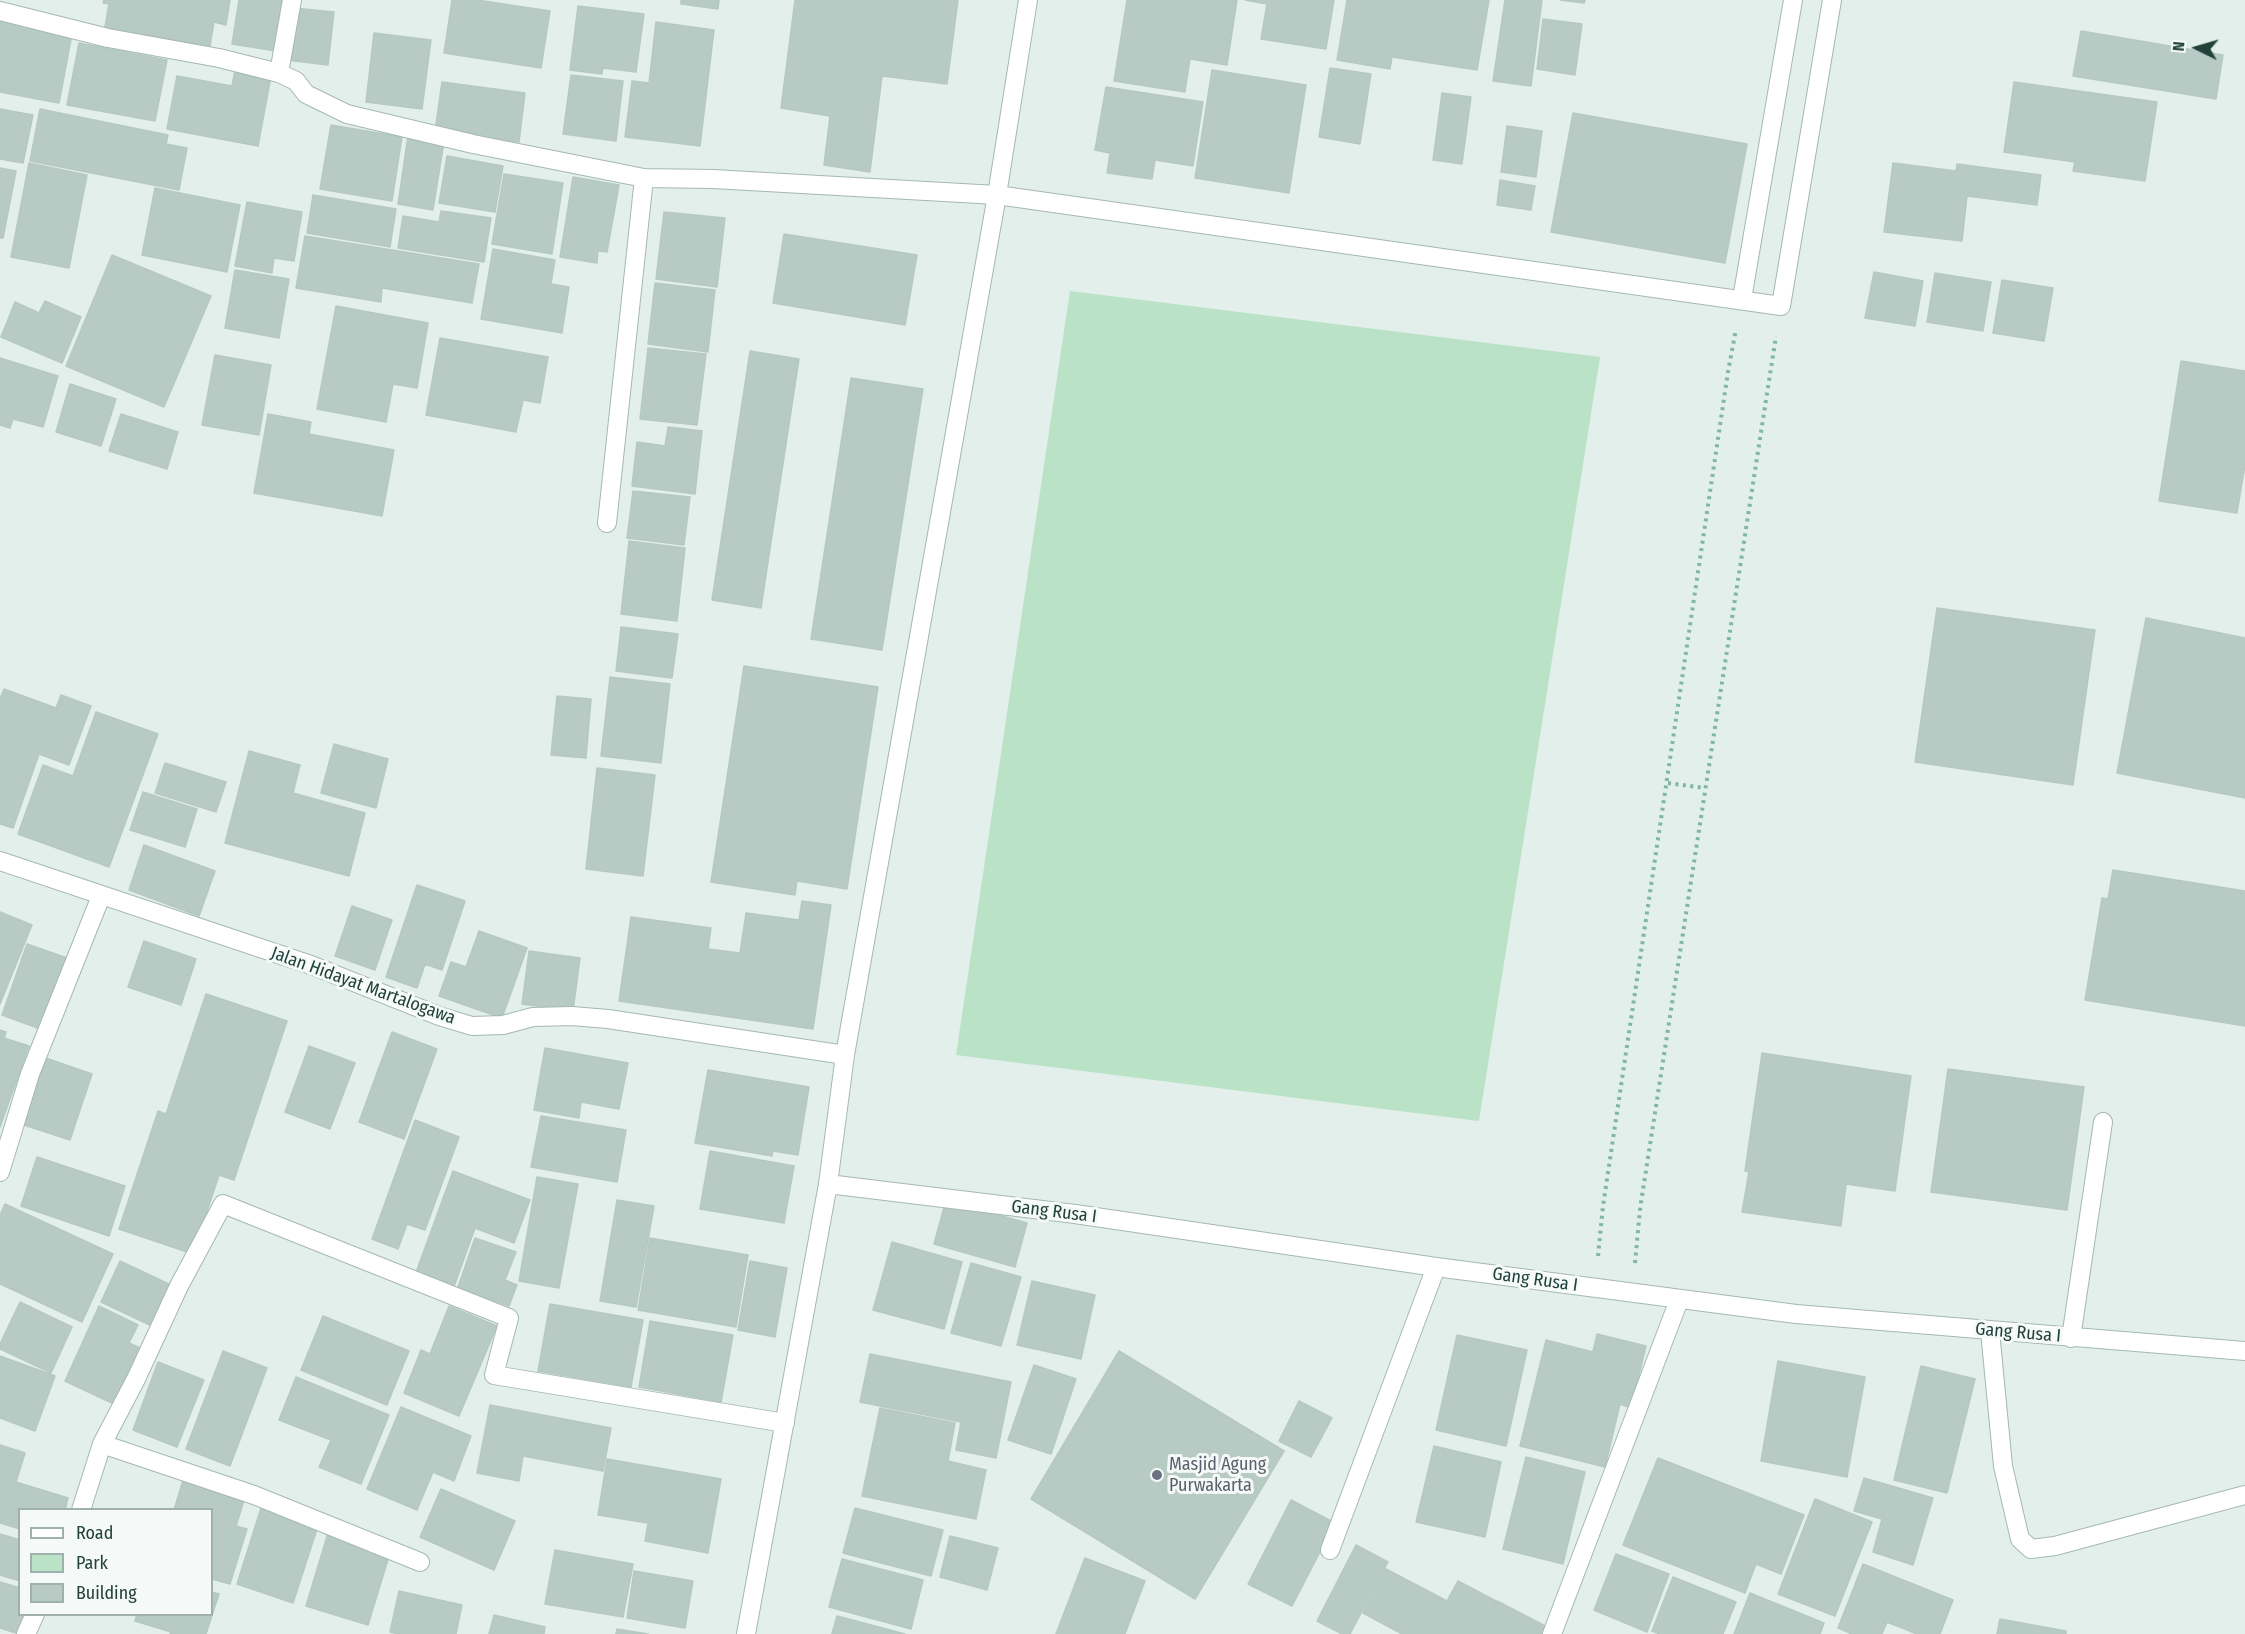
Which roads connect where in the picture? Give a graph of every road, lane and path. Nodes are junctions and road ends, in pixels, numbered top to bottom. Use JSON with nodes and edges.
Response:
{"nodes":[{"id":1,"x":292,"y":0,"type":"edge"},
{"id":2,"x":1029,"y":0,"type":"edge"},
{"id":3,"x":1793,"y":0,"type":"edge"},
{"id":4,"x":1832,"y":0,"type":"edge"},
{"id":5,"x":0,"y":11,"type":"edge"},
{"id":6,"x":279,"y":73,"type":"junction"},
{"id":7,"x":644,"y":178,"type":"junction"},
{"id":8,"x":997,"y":195,"type":"junction"},
{"id":9,"x":1742,"y":299,"type":"junction"},
{"id":10,"x":1781,"y":306,"type":"junction"},
{"id":11,"x":607,"y":523,"type":"dead end"},
{"id":12,"x":1668,"y":783,"type":"junction"},
{"id":13,"x":1705,"y":788,"type":"junction"},
{"id":14,"x":0,"y":861,"type":"edge"},
{"id":15,"x":101,"y":896,"type":"junction"},
{"id":16,"x":845,"y":1055,"type":"junction"},
{"id":17,"x":2103,"y":1122,"type":"dead end"},
{"id":18,"x":0,"y":1172,"type":"edge"},
{"id":19,"x":828,"y":1184,"type":"junction"},
{"id":20,"x":1436,"y":1267,"type":"junction"},
{"id":21,"x":1595,"y":1289,"type":"junction"},
{"id":22,"x":1633,"y":1292,"type":"junction"},
{"id":23,"x":1679,"y":1300,"type":"junction"},
{"id":24,"x":1990,"y":1331,"type":"junction"},
{"id":25,"x":2071,"y":1338,"type":"junction"},
{"id":26,"x":2245,"y":1351,"type":"edge"},
{"id":27,"x":785,"y":1423,"type":"junction"},
{"id":28,"x":102,"y":1444,"type":"junction"},
{"id":29,"x":2245,"y":1495,"type":"edge"},
{"id":30,"x":81,"y":1508,"type":"edge"},
{"id":31,"x":1330,"y":1550,"type":"dead end"},
{"id":32,"x":420,"y":1562,"type":"dead end"},
{"id":33,"x":34,"y":1616,"type":"edge"},
{"id":34,"x":26,"y":1634,"type":"edge"},
{"id":35,"x":746,"y":1634,"type":"edge"},
{"id":36,"x":1552,"y":1634,"type":"edge"}],
"edges":[{"from":1,"to":6,"type":"street"},
{"from":2,"to":8,"type":"street"},
{"from":3,"to":9,"type":"street"},
{"from":4,"to":10,"type":"street"},
{"from":5,"to":6,"type":"street"},
{"from":6,"to":7,"type":"street"},
{"from":7,"to":8,"type":"street"},
{"from":7,"to":11,"type":"street"},
{"from":8,"to":9,"type":"street"},
{"from":8,"to":16,"type":"street"},
{"from":9,"to":10,"type":"street"},
{"from":9,"to":12,"type":"path"},
{"from":10,"to":13,"type":"path"},
{"from":12,"to":13,"type":"path"},
{"from":12,"to":21,"type":"path"},
{"from":13,"to":22,"type":"path"},
{"from":14,"to":15,"type":"street","name":"Jalan Hidayat Martalogawa"},
{"from":15,"to":16,"type":"street","name":"Jalan Hidayat Martalogawa"},
{"from":15,"to":18,"type":"street"},
{"from":16,"to":19,"type":"street"},
{"from":17,"to":25,"type":"street"},
{"from":19,"to":20,"type":"street","name":"Gang Rusa I"},
{"from":19,"to":27,"type":"street"},
{"from":20,"to":21,"type":"street","name":"Gang Rusa I"},
{"from":20,"to":31,"type":"street"},
{"from":21,"to":22,"type":"street","name":"Gang Rusa I"},
{"from":22,"to":23,"type":"street","name":"Gang Rusa I"},
{"from":23,"to":24,"type":"street","name":"Gang Rusa I"},
{"from":23,"to":36,"type":"street"},
{"from":24,"to":25,"type":"street","name":"Gang Rusa I"},
{"from":24,"to":29,"type":"street"},
{"from":25,"to":26,"type":"street","name":"Gang Rusa I"},
{"from":27,"to":28,"type":"street"},
{"from":27,"to":35,"type":"street"},
{"from":28,"to":30,"type":"street"},
{"from":28,"to":32,"type":"street"},
{"from":33,"to":34,"type":"street"}]}
